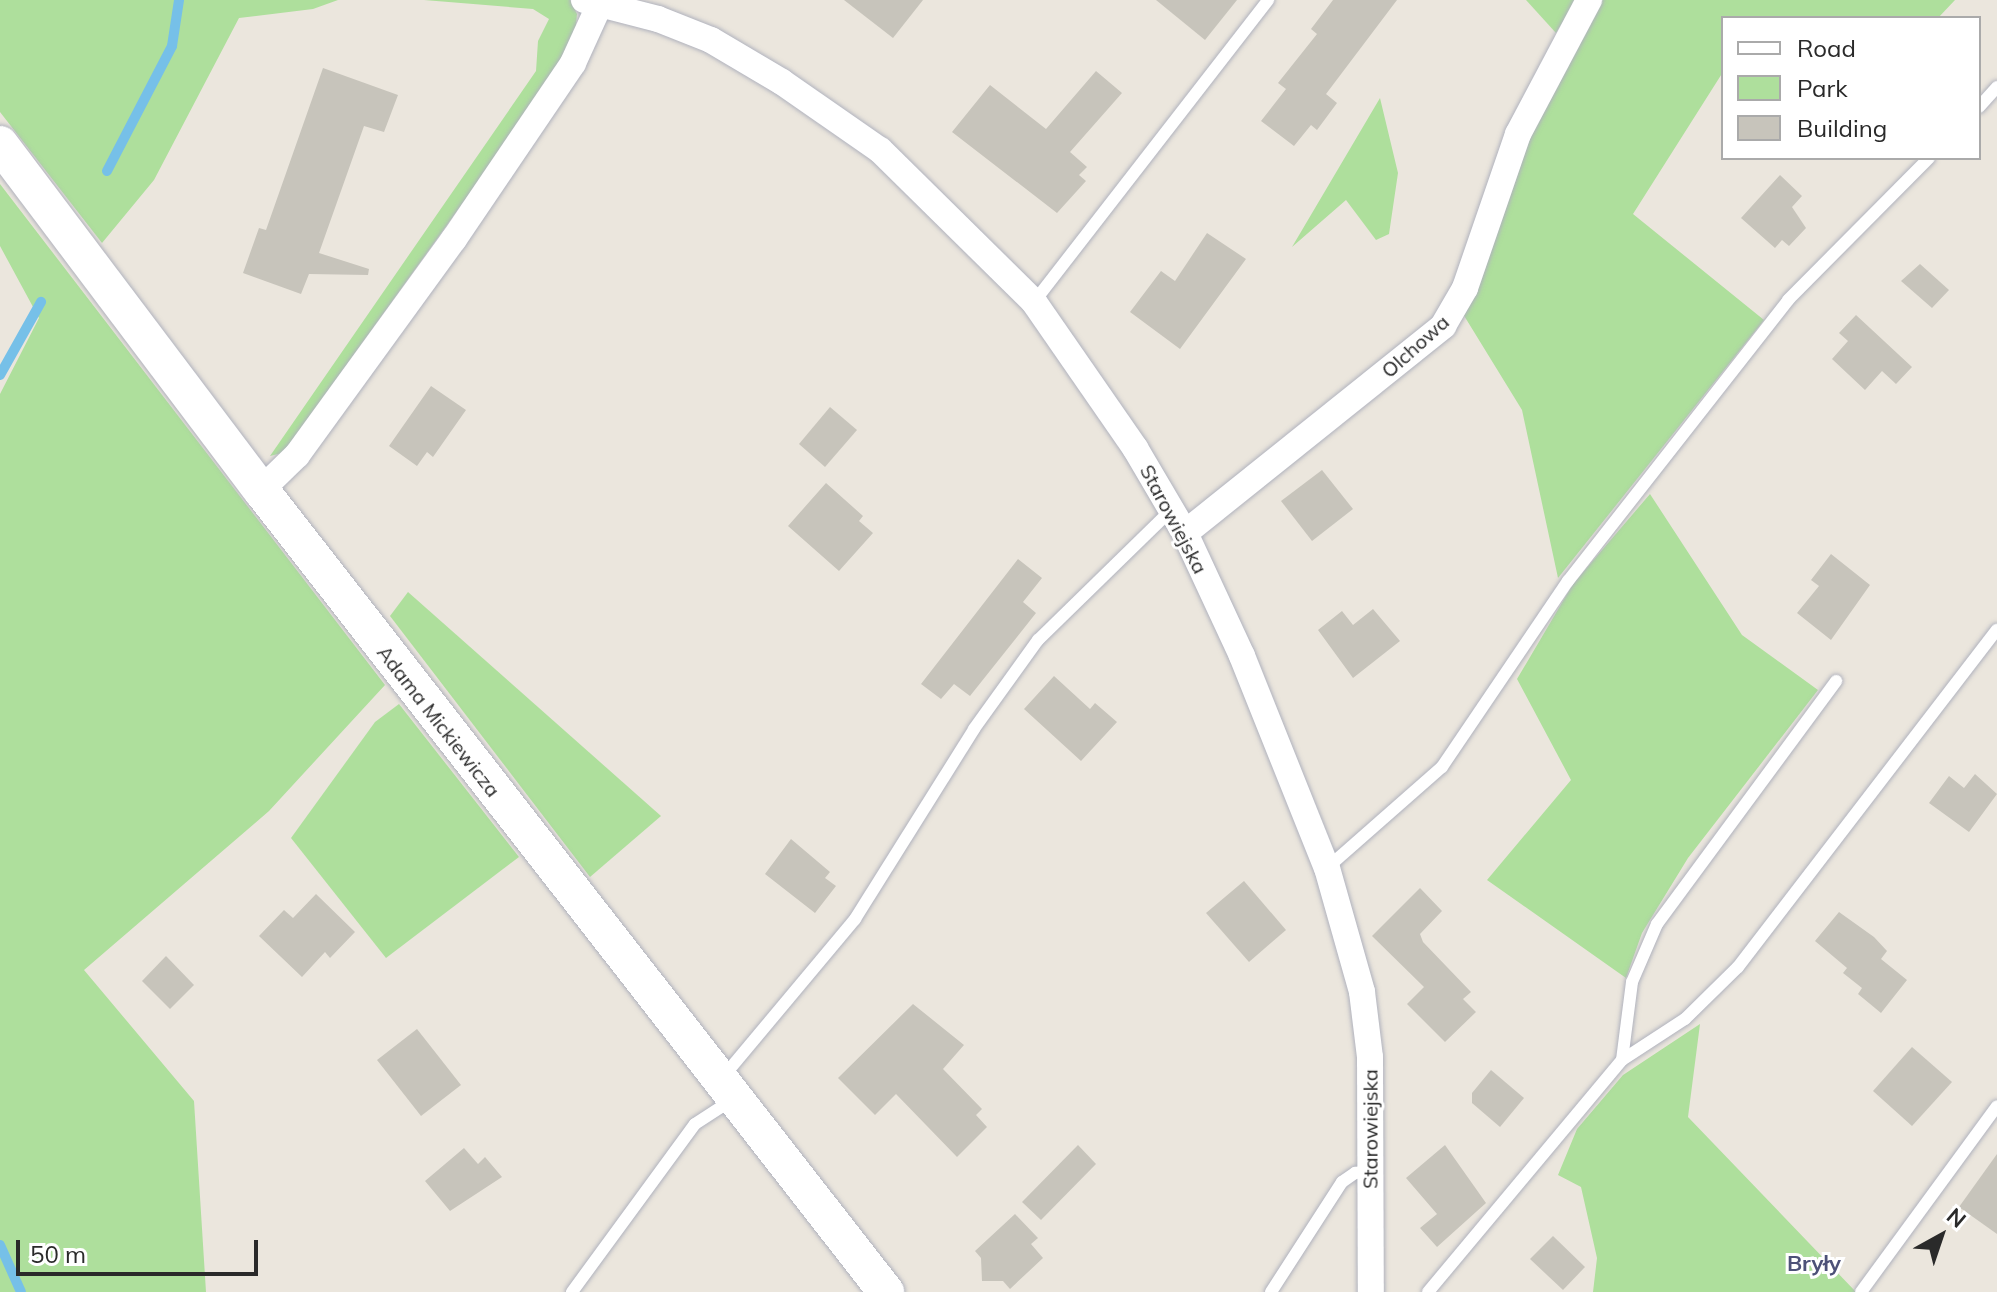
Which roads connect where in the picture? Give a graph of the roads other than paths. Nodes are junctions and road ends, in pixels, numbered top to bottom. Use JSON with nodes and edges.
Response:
{"nodes":[{"id":1,"x":1268,"y":0,"type":"edge"},
{"id":2,"x":1589,"y":0,"type":"edge"},
{"id":3,"x":605,"y":4,"type":"edge"},
{"id":4,"x":1997,"y":87,"type":"edge"},
{"id":5,"x":1981,"y":105,"type":"edge"},
{"id":6,"x":0,"y":144,"type":"edge"},
{"id":7,"x":1927,"y":160,"type":"edge"},
{"id":8,"x":1034,"y":302,"type":"junction"},
{"id":9,"x":261,"y":490,"type":"junction"},
{"id":10,"x":1171,"y":510,"type":"junction"},
{"id":11,"x":1185,"y":533,"type":"junction"},
{"id":12,"x":1997,"y":630,"type":"edge"},
{"id":13,"x":1836,"y":681,"type":"dead end"},
{"id":14,"x":1327,"y":868,"type":"junction"},
{"id":15,"x":1622,"y":1060,"type":"junction"},
{"id":16,"x":725,"y":1091,"type":"junction"},
{"id":17,"x":1997,"y":1106,"type":"edge"},
{"id":18,"x":1370,"y":1171,"type":"junction"},
{"id":19,"x":572,"y":1292,"type":"edge"},
{"id":20,"x":886,"y":1292,"type":"edge"},
{"id":21,"x":1271,"y":1292,"type":"edge"},
{"id":22,"x":1371,"y":1292,"type":"edge"},
{"id":23,"x":1428,"y":1292,"type":"edge"},
{"id":24,"x":1861,"y":1292,"type":"edge"}],
"edges":[{"from":1,"to":8,"type":"lane"},
{"from":2,"to":11,"type":"street","name":"Olchowa"},
{"from":3,"to":8,"type":"street","name":"Starowiejska"},
{"from":3,"to":9,"type":"street"},
{"from":4,"to":5,"type":"lane"},
{"from":6,"to":9,"type":"street","name":"Adama Mickiewicza"},
{"from":7,"to":14,"type":"lane"},
{"from":8,"to":10,"type":"street","name":"Starowiejska"},
{"from":9,"to":16,"type":"street","name":"Adama Mickiewicza"},
{"from":10,"to":11,"type":"street","name":"Starowiejska"},
{"from":10,"to":16,"type":"lane"},
{"from":11,"to":14,"type":"street","name":"Starowiejska"},
{"from":12,"to":15,"type":"lane"},
{"from":13,"to":15,"type":"lane"},
{"from":14,"to":18,"type":"street","name":"Starowiejska"},
{"from":15,"to":23,"type":"lane"},
{"from":16,"to":19,"type":"lane"},
{"from":16,"to":20,"type":"street","name":"Adama Mickiewicza"},
{"from":17,"to":24,"type":"lane"},
{"from":18,"to":21,"type":"lane"},
{"from":18,"to":22,"type":"street","name":"Starowiejska"}]}
